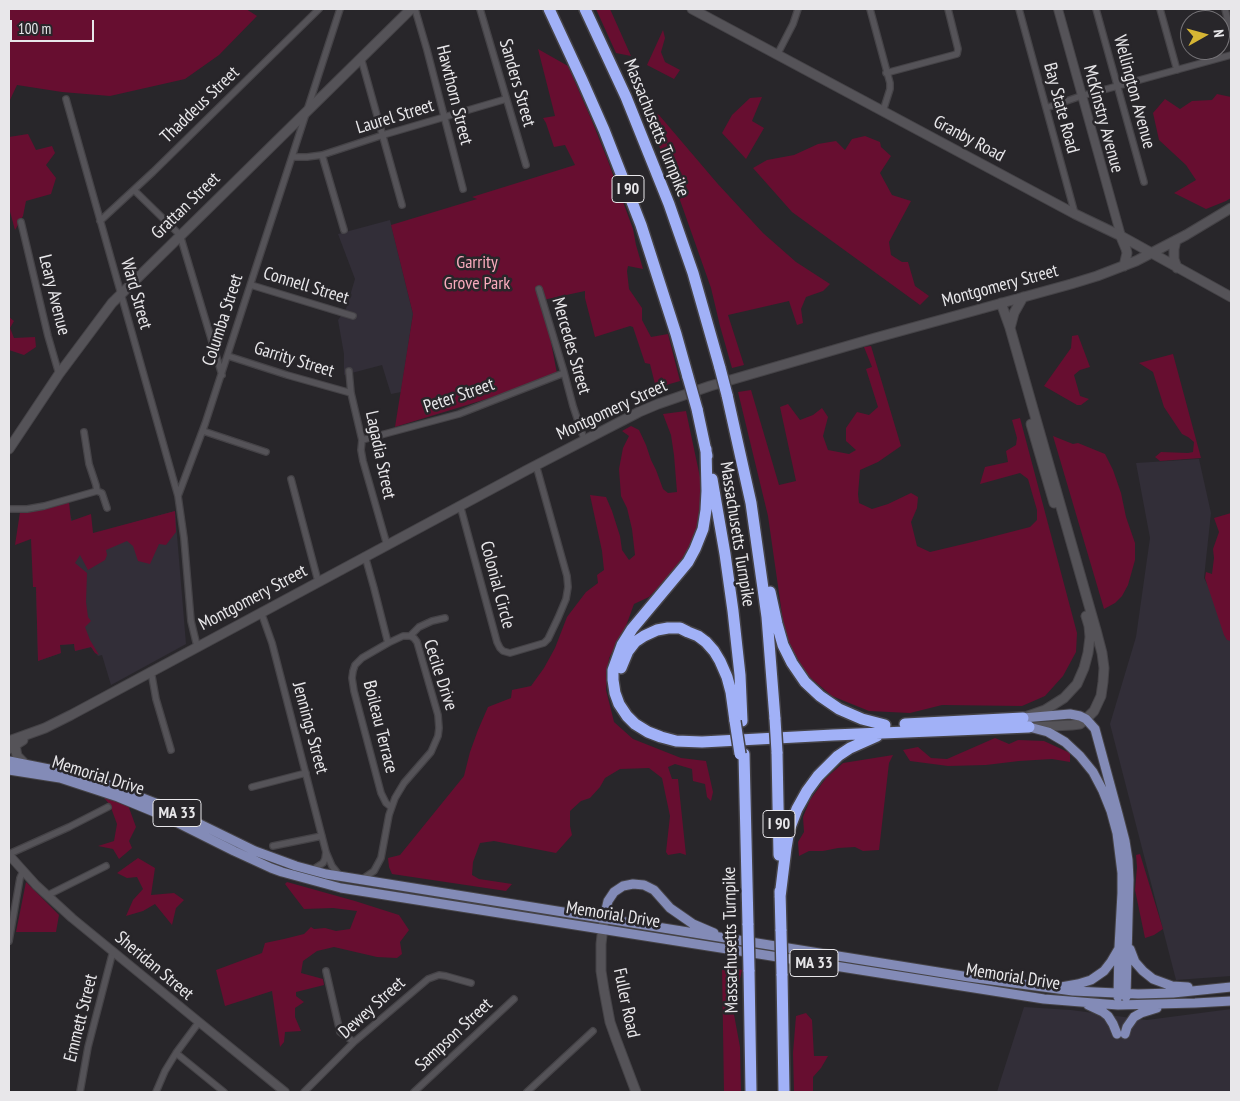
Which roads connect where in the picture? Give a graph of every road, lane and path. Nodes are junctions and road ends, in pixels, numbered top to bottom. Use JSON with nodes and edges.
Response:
{"nodes":[{"id":1,"x":319,"y":9,"type":"edge"},
{"id":2,"x":340,"y":9,"type":"edge"},
{"id":3,"x":411,"y":9,"type":"edge"},
{"id":4,"x":415,"y":9,"type":"edge"},
{"id":5,"x":480,"y":9,"type":"edge"},
{"id":6,"x":549,"y":9,"type":"edge"},
{"id":7,"x":585,"y":9,"type":"edge"},
{"id":8,"x":692,"y":9,"type":"edge"},
{"id":9,"x":798,"y":9,"type":"edge"},
{"id":10,"x":870,"y":9,"type":"edge"},
{"id":11,"x":948,"y":9,"type":"edge"},
{"id":12,"x":1019,"y":9,"type":"edge"},
{"id":13,"x":1058,"y":9,"type":"edge"},
{"id":14,"x":1096,"y":9,"type":"edge"},
{"id":15,"x":1160,"y":9,"type":"edge"},
{"id":16,"x":1225,"y":9,"type":"edge"},
{"id":17,"x":1231,"y":33,"type":"edge"},
{"id":18,"x":1231,"y":54,"type":"edge"},
{"id":19,"x":777,"y":55,"type":"junction"},
{"id":20,"x":362,"y":58,"type":"junction"},
{"id":21,"x":1177,"y":70,"type":"junction"},
{"id":22,"x":886,"y":73,"type":"junction"},
{"id":23,"x":1118,"y":86,"type":"junction"},
{"id":24,"x":1081,"y":96,"type":"junction"},
{"id":25,"x":66,"y":99,"type":"dead end"},
{"id":26,"x":506,"y":99,"type":"junction"},
{"id":27,"x":1046,"y":108,"type":"junction"},
{"id":28,"x":883,"y":111,"type":"junction"},
{"id":29,"x":307,"y":112,"type":"junction"},
{"id":30,"x":444,"y":118,"type":"junction"},
{"id":31,"x":383,"y":135,"type":"junction"},
{"id":32,"x":322,"y":155,"type":"junction"},
{"id":33,"x":292,"y":157,"type":"junction"},
{"id":34,"x":526,"y":165,"type":"dead end"},
{"id":35,"x":1144,"y":182,"type":"dead end"},
{"id":36,"x":463,"y":189,"type":"dead end"},
{"id":37,"x":134,"y":190,"type":"junction"},
{"id":38,"x":402,"y":206,"type":"dead end"},
{"id":39,"x":1231,"y":208,"type":"edge"},
{"id":40,"x":1075,"y":214,"type":"junction"},
{"id":41,"x":100,"y":221,"type":"junction"},
{"id":42,"x":21,"y":222,"type":"dead end"},
{"id":43,"x":344,"y":230,"type":"dead end"},
{"id":44,"x":180,"y":235,"type":"junction"},
{"id":45,"x":1121,"y":236,"type":"junction"},
{"id":46,"x":1176,"y":240,"type":"junction"},
{"id":47,"x":1150,"y":254,"type":"junction"},
{"id":48,"x":1124,"y":266,"type":"junction"},
{"id":49,"x":1177,"y":268,"type":"junction"},
{"id":50,"x":251,"y":285,"type":"junction"},
{"id":51,"x":539,"y":289,"type":"dead end"},
{"id":52,"x":121,"y":294,"type":"junction"},
{"id":53,"x":1023,"y":297,"type":"junction"},
{"id":54,"x":1231,"y":297,"type":"edge"},
{"id":55,"x":1001,"y":303,"type":"junction"},
{"id":56,"x":353,"y":316,"type":"dead end"},
{"id":57,"x":1010,"y":328,"type":"junction"},
{"id":58,"x":228,"y":356,"type":"junction"},
{"id":59,"x":349,"y":371,"type":"dead end"},
{"id":60,"x":60,"y":374,"type":"junction"},
{"id":61,"x":564,"y":374,"type":"junction"},
{"id":62,"x":222,"y":375,"type":"junction"},
{"id":63,"x":351,"y":392,"type":"junction"},
{"id":64,"x":203,"y":431,"type":"junction"},
{"id":65,"x":84,"y":432,"type":"dead end"},
{"id":66,"x":584,"y":439,"type":"junction"},
{"id":67,"x":362,"y":440,"type":"junction"},
{"id":68,"x":9,"y":448,"type":"edge"},
{"id":69,"x":706,"y":449,"type":"junction"},
{"id":70,"x":266,"y":452,"type":"dead end"},
{"id":71,"x":536,"y":465,"type":"junction"},
{"id":72,"x":291,"y":479,"type":"dead end"},
{"id":73,"x":97,"y":491,"type":"junction"},
{"id":74,"x":178,"y":496,"type":"junction"},
{"id":75,"x":751,"y":503,"type":"junction"},
{"id":76,"x":460,"y":506,"type":"junction"},
{"id":77,"x":107,"y":508,"type":"dead end"},
{"id":78,"x":9,"y":509,"type":"edge"},
{"id":79,"x":386,"y":545,"type":"junction"},
{"id":80,"x":364,"y":556,"type":"junction"},
{"id":81,"x":318,"y":581,"type":"junction"},
{"id":82,"x":261,"y":612,"type":"junction"},
{"id":83,"x":446,"y":618,"type":"dead end"},
{"id":84,"x":410,"y":636,"type":"junction"},
{"id":85,"x":388,"y":643,"type":"junction"},
{"id":86,"x":197,"y":646,"type":"junction"},
{"id":87,"x":150,"y":671,"type":"junction"},
{"id":88,"x":1086,"y":719,"type":"junction"},
{"id":89,"x":739,"y":721,"type":"junction"},
{"id":90,"x":1026,"y":722,"type":"junction"},
{"id":91,"x":887,"y":729,"type":"junction"},
{"id":92,"x":10,"y":742,"type":"edge"},
{"id":93,"x":172,"y":750,"type":"dead end"},
{"id":94,"x":9,"y":762,"type":"edge"},
{"id":95,"x":26,"y":764,"type":"junction"},
{"id":96,"x":9,"y":770,"type":"edge"},
{"id":97,"x":306,"y":773,"type":"junction"},
{"id":98,"x":252,"y":787,"type":"dead end"},
{"id":99,"x":108,"y":807,"type":"dead end"},
{"id":100,"x":391,"y":807,"type":"junction"},
{"id":101,"x":322,"y":836,"type":"junction"},
{"id":102,"x":273,"y":846,"type":"dead end"},
{"id":103,"x":326,"y":852,"type":"junction"},
{"id":104,"x":9,"y":854,"type":"edge"},
{"id":105,"x":106,"y":866,"type":"dead end"},
{"id":106,"x":312,"y":870,"type":"junction"},
{"id":107,"x":23,"y":871,"type":"junction"},
{"id":108,"x":340,"y":876,"type":"junction"},
{"id":109,"x":361,"y":880,"type":"junction"},
{"id":110,"x":48,"y":895,"type":"junction"},
{"id":111,"x":780,"y":897,"type":"junction"},
{"id":112,"x":604,"y":918,"type":"junction"},
{"id":113,"x":602,"y":929,"type":"junction"},
{"id":114,"x":1128,"y":937,"type":"junction"},
{"id":115,"x":728,"y":939,"type":"junction"},
{"id":116,"x":9,"y":941,"type":"edge"},
{"id":117,"x":1119,"y":947,"type":"junction"},
{"id":118,"x":113,"y":952,"type":"junction"},
{"id":119,"x":929,"y":970,"type":"junction"},
{"id":120,"x":326,"y":971,"type":"dead end"},
{"id":121,"x":926,"y":980,"type":"junction"},
{"id":122,"x":471,"y":983,"type":"dead end"},
{"id":123,"x":1231,"y":987,"type":"edge"},
{"id":124,"x":1051,"y":988,"type":"junction"},
{"id":125,"x":1207,"y":989,"type":"junction"},
{"id":126,"x":1122,"y":993,"type":"junction"},
{"id":127,"x":514,"y":999,"type":"dead end"},
{"id":128,"x":1231,"y":1001,"type":"edge"},
{"id":129,"x":1081,"y":1002,"type":"junction"},
{"id":130,"x":1167,"y":1004,"type":"junction"},
{"id":131,"x":1122,"y":1005,"type":"junction"},
{"id":132,"x":198,"y":1022,"type":"junction"},
{"id":133,"x":593,"y":1031,"type":"dead end"},
{"id":134,"x":354,"y":1042,"type":"junction"},
{"id":135,"x":176,"y":1053,"type":"junction"},
{"id":136,"x":80,"y":1092,"type":"edge"},
{"id":137,"x":156,"y":1092,"type":"edge"},
{"id":138,"x":224,"y":1092,"type":"edge"},
{"id":139,"x":285,"y":1092,"type":"edge"},
{"id":140,"x":304,"y":1092,"type":"edge"},
{"id":141,"x":414,"y":1092,"type":"edge"},
{"id":142,"x":527,"y":1092,"type":"edge"},
{"id":143,"x":636,"y":1092,"type":"edge"},
{"id":144,"x":751,"y":1092,"type":"edge"},
{"id":145,"x":784,"y":1092,"type":"edge"}],
"edges":[{"from":1,"to":37,"type":"street","name":"Thaddeus Street"},
{"from":2,"to":29,"type":"street","name":"Columba Street"},
{"from":3,"to":20,"type":"main road","name":"Grattan Street"},
{"from":4,"to":30,"type":"street","name":"Hawthorn Street"},
{"from":5,"to":26,"type":"street","name":"Sanders Street"},
{"from":6,"to":69,"type":"highway","name":"Massachusetts Turnpike","number":"I 90","bridge":true},
{"from":7,"to":75,"type":"highway","name":"Massachusetts Turnpike","number":"I 90","bridge":true},
{"from":8,"to":19,"type":"main road","name":"Granby Road"},
{"from":9,"to":19,"type":"street"},
{"from":10,"to":22,"type":"street"},
{"from":11,"to":22,"type":"street"},
{"from":12,"to":27,"type":"street","name":"Bay State Road"},
{"from":13,"to":24,"type":"street","name":"McKinstry Avenue"},
{"from":14,"to":23,"type":"street","name":"Wellington Avenue"},
{"from":15,"to":21,"type":"street"},
{"from":16,"to":17,"type":"street"},
{"from":18,"to":21,"type":"street"},
{"from":19,"to":28,"type":"main road","name":"Granby Road"},
{"from":20,"to":29,"type":"main road","name":"Grattan Street"},
{"from":20,"to":31,"type":"street"},
{"from":21,"to":23,"type":"street"},
{"from":22,"to":28,"type":"street"},
{"from":23,"to":24,"type":"street"},
{"from":23,"to":35,"type":"street","name":"Wellington Avenue"},
{"from":24,"to":27,"type":"street"},
{"from":24,"to":45,"type":"street","name":"McKinstry Avenue"},
{"from":25,"to":41,"type":"street","name":"Ward Street"},
{"from":26,"to":30,"type":"street","name":"Laurel Street"},
{"from":26,"to":34,"type":"street","name":"Sanders Street"},
{"from":27,"to":40,"type":"street","name":"Bay State Road"},
{"from":28,"to":40,"type":"main road","name":"Granby Road"},
{"from":29,"to":33,"type":"street","name":"Columba Street"},
{"from":29,"to":44,"type":"main road","name":"Grattan Street"},
{"from":30,"to":31,"type":"street","name":"Laurel Street"},
{"from":30,"to":36,"type":"street","name":"Hawthorn Street"},
{"from":31,"to":32,"type":"street","name":"Laurel Street"},
{"from":31,"to":38,"type":"street"},
{"from":32,"to":33,"type":"street","name":"Laurel Street"},
{"from":32,"to":43,"type":"street"},
{"from":33,"to":50,"type":"street","name":"Columba Street"},
{"from":37,"to":41,"type":"street","name":"Thaddeus Street"},
{"from":37,"to":44,"type":"street"},
{"from":39,"to":46,"type":"main road","name":"Montgomery Street"},
{"from":40,"to":45,"type":"main road","name":"Granby Road"},
{"from":41,"to":52,"type":"street","name":"Ward Street"},
{"from":42,"to":60,"type":"street","name":"Leary Avenue"},
{"from":44,"to":52,"type":"main road","name":"Grattan Street"},
{"from":44,"to":62,"type":"street"},
{"from":45,"to":47,"type":"main road","name":"Granby Road"},
{"from":45,"to":48,"type":"main road"},
{"from":46,"to":47,"type":"main road","name":"Montgomery Street"},
{"from":46,"to":49,"type":"main road"},
{"from":47,"to":48,"type":"main road","name":"Montgomery Street"},
{"from":47,"to":49,"type":"main road","name":"Granby Road"},
{"from":48,"to":53,"type":"main road","name":"Montgomery Street"},
{"from":49,"to":54,"type":"main road","name":"Granby Road"},
{"from":50,"to":56,"type":"street","name":"Connell Street"},
{"from":50,"to":58,"type":"street","name":"Columba Street"},
{"from":51,"to":61,"type":"street","name":"Mercedes Street"},
{"from":52,"to":60,"type":"main road","name":"Grattan Street"},
{"from":52,"to":74,"type":"street","name":"Ward Street"},
{"from":53,"to":55,"type":"main road","name":"Montgomery Street"},
{"from":53,"to":57,"type":"main road"},
{"from":55,"to":57,"type":"main road"},
{"from":55,"to":66,"type":"main road","name":"Montgomery Street"},
{"from":55,"to":90,"type":"main road"},
{"from":57,"to":88,"type":"main road"},
{"from":58,"to":62,"type":"street","name":"Columba Street"},
{"from":58,"to":63,"type":"street","name":"Garrity Street"},
{"from":59,"to":63,"type":"street","name":"Lagadia Street"},
{"from":60,"to":68,"type":"main road","name":"Grattan Street"},
{"from":61,"to":66,"type":"street","name":"Mercedes Street"},
{"from":61,"to":67,"type":"street","name":"Peter Street"},
{"from":62,"to":64,"type":"street","name":"Columba Street"},
{"from":63,"to":67,"type":"street","name":"Lagadia Street"},
{"from":64,"to":70,"type":"street"},
{"from":64,"to":74,"type":"street","name":"Columba Street"},
{"from":65,"to":73,"type":"street"},
{"from":66,"to":71,"type":"main road","name":"Montgomery Street"},
{"from":67,"to":79,"type":"street","name":"Lagadia Street"},
{"from":69,"to":89,"type":"highway","name":"Massachusetts Turnpike","number":"I 90"},
{"from":69,"to":91,"type":"highway"},
{"from":71,"to":76,"type":"main road","name":"Montgomery Street"},
{"from":71,"to":76,"type":"street","name":"Colonial Circle"},
{"from":72,"to":81,"type":"street"},
{"from":73,"to":77,"type":"street"},
{"from":73,"to":78,"type":"street"},
{"from":74,"to":86,"type":"street","name":"Columba Street"},
{"from":75,"to":91,"type":"highway"},
{"from":75,"to":111,"type":"highway","name":"Massachusetts Turnpike","number":"I 90","bridge":true},
{"from":76,"to":79,"type":"main road","name":"Montgomery Street"},
{"from":79,"to":80,"type":"main road","name":"Montgomery Street"},
{"from":80,"to":81,"type":"main road","name":"Montgomery Street"},
{"from":80,"to":85,"type":"street"},
{"from":81,"to":82,"type":"main road","name":"Montgomery Street"},
{"from":82,"to":86,"type":"main road","name":"Montgomery Street"},
{"from":82,"to":97,"type":"street","name":"Jennings Street"},
{"from":83,"to":84,"type":"street","name":"Boileau Terrace"},
{"from":84,"to":85,"type":"street","name":"Boileau Terrace"},
{"from":84,"to":100,"type":"street","name":"Cecile Drive"},
{"from":85,"to":100,"type":"street","name":"Boileau Terrace"},
{"from":86,"to":87,"type":"main road","name":"Montgomery Street"},
{"from":87,"to":92,"type":"main road","name":"Montgomery Street"},
{"from":87,"to":93,"type":"street"},
{"from":88,"to":90,"type":"main road"},
{"from":88,"to":114,"type":"main road"},
{"from":89,"to":91,"type":"highway"},
{"from":89,"to":144,"type":"highway","name":"Massachusetts Turnpike","number":"I 90","bridge":true},
{"from":90,"to":91,"type":"highway"},
{"from":90,"to":117,"type":"main road"},
{"from":91,"to":111,"type":"highway"},
{"from":92,"to":95,"type":"main road","name":"Memorial Drive"},
{"from":94,"to":95,"type":"main road","name":"Memorial Drive","number":"MA 33"},
{"from":95,"to":106,"type":"main road","name":"Memorial Drive","number":"MA 33"},
{"from":96,"to":113,"type":"main road","name":"Memorial Drive","number":"MA 33"},
{"from":97,"to":98,"type":"street"},
{"from":97,"to":101,"type":"street","name":"Jennings Street"},
{"from":99,"to":104,"type":"street"},
{"from":100,"to":109,"type":"street","name":"Cecile Drive"},
{"from":101,"to":102,"type":"street"},
{"from":101,"to":103,"type":"street","name":"Jennings Street"},
{"from":103,"to":106,"type":"street"},
{"from":103,"to":108,"type":"street","name":"Jennings Street"},
{"from":104,"to":107,"type":"street","name":"Sheridan Street"},
{"from":105,"to":110,"type":"street"},
{"from":106,"to":108,"type":"main road","name":"Memorial Drive","number":"MA 33"},
{"from":107,"to":110,"type":"street","name":"Sheridan Street"},
{"from":107,"to":116,"type":"street"},
{"from":108,"to":109,"type":"main road","name":"Memorial Drive","number":"MA 33"},
{"from":109,"to":112,"type":"main road","name":"Memorial Drive","number":"MA 33"},
{"from":110,"to":118,"type":"street","name":"Sheridan Street"},
{"from":111,"to":145,"type":"highway","name":"Massachusetts Turnpike","number":"I 90","bridge":true},
{"from":112,"to":113,"type":"main road","name":"Fuller Road"},
{"from":112,"to":115,"type":"main road","name":"Memorial Drive","number":"MA 33"},
{"from":112,"to":115,"type":"main road"},
{"from":113,"to":121,"type":"main road","name":"Memorial Drive","number":"MA 33"},
{"from":113,"to":143,"type":"main road","name":"Fuller Road"},
{"from":114,"to":125,"type":"main road"},
{"from":114,"to":126,"type":"main road"},
{"from":115,"to":119,"type":"main road","name":"Memorial Drive","number":"MA 33"},
{"from":117,"to":124,"type":"main road"},
{"from":117,"to":126,"type":"main road"},
{"from":118,"to":132,"type":"street","name":"Sheridan Street"},
{"from":118,"to":136,"type":"street","name":"Emmett Street"},
{"from":119,"to":121,"type":"main road"},
{"from":119,"to":124,"type":"main road","name":"Memorial Drive","number":"MA 33"},
{"from":120,"to":134,"type":"street"},
{"from":121,"to":129,"type":"main road","name":"Memorial Drive","number":"MA 33"},
{"from":122,"to":134,"type":"street","name":"Dewey Street"},
{"from":123,"to":125,"type":"main road","name":"Memorial Drive","number":"MA 33"},
{"from":124,"to":126,"type":"main road","name":"Memorial Drive","number":"MA 33"},
{"from":125,"to":126,"type":"main road","name":"Memorial Drive","number":"MA 33"},
{"from":126,"to":131,"type":"main road"},
{"from":127,"to":141,"type":"street","name":"Sampson Street"},
{"from":128,"to":130,"type":"main road","name":"Memorial Drive","number":"MA 33"},
{"from":129,"to":130,"type":"main road"},
{"from":129,"to":131,"type":"main road","name":"Memorial Drive","number":"MA 33"},
{"from":130,"to":131,"type":"main road","name":"Memorial Drive","number":"MA 33"},
{"from":132,"to":135,"type":"street"},
{"from":132,"to":139,"type":"street","name":"Sheridan Street"},
{"from":133,"to":142,"type":"street"},
{"from":134,"to":140,"type":"street","name":"Dewey Street"},
{"from":135,"to":137,"type":"street"},
{"from":135,"to":138,"type":"street"}]}
